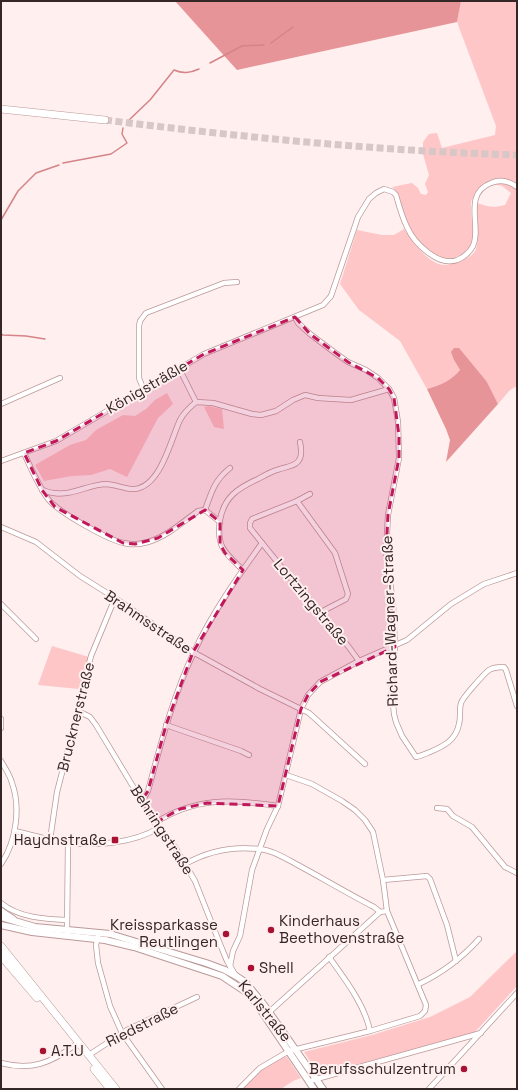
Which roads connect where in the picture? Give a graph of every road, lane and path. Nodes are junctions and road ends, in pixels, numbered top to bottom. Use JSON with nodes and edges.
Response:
{"nodes":[{"id":1,"x":1,"y":109,"type":"edge"},
{"id":2,"x":105,"y":120,"type":"tunnel mouth"},
{"id":3,"x":517,"y":187,"type":"edge"},
{"id":4,"x":237,"y":282,"type":"dead end"},
{"id":5,"x":295,"y":317,"type":"junction"},
{"id":6,"x":179,"y":368,"type":"junction"},
{"id":7,"x":60,"y":378,"type":"dead end"},
{"id":8,"x":143,"y":388,"type":"junction"},
{"id":9,"x":389,"y":389,"type":"junction"},
{"id":10,"x":196,"y":402,"type":"junction"},
{"id":11,"x":1,"y":404,"type":"edge"},
{"id":12,"x":300,"y":442,"type":"dead end"},
{"id":13,"x":24,"y":453,"type":"junction"},
{"id":14,"x":1,"y":461,"type":"edge"},
{"id":15,"x":230,"y":468,"type":"dead end"},
{"id":16,"x":42,"y":490,"type":"junction"},
{"id":17,"x":310,"y":494,"type":"dead end"},
{"id":18,"x":298,"y":501,"type":"junction"},
{"id":19,"x":206,"y":510,"type":"junction"},
{"id":20,"x":220,"y":522,"type":"junction"},
{"id":21,"x":1,"y":527,"type":"edge"},
{"id":22,"x":262,"y":543,"type":"junction"},
{"id":23,"x":243,"y":570,"type":"junction"},
{"id":24,"x":517,"y":573,"type":"edge"},
{"id":25,"x":115,"y":598,"type":"junction"},
{"id":26,"x":1,"y":604,"type":"edge"},
{"id":27,"x":6,"y":607,"type":"junction"},
{"id":28,"x":1,"y":612,"type":"edge"},
{"id":29,"x":319,"y":613,"type":"junction"},
{"id":30,"x":36,"y":639,"type":"dead end"},
{"id":31,"x":394,"y":647,"type":"junction"},
{"id":32,"x":193,"y":652,"type":"junction"},
{"id":33,"x":358,"y":661,"type":"junction"},
{"id":34,"x":517,"y":706,"type":"edge"},
{"id":35,"x":301,"y":709,"type":"junction"},
{"id":36,"x":78,"y":711,"type":"junction"},
{"id":37,"x":1,"y":719,"type":"edge"},
{"id":38,"x":166,"y":725,"type":"junction"},
{"id":39,"x":1,"y":728,"type":"edge"},
{"id":40,"x":249,"y":755,"type":"dead end"},
{"id":41,"x":1,"y":761,"type":"edge"},
{"id":42,"x":365,"y":764,"type":"dead end"},
{"id":43,"x":286,"y":775,"type":"junction"},
{"id":44,"x":141,"y":801,"type":"junction"},
{"id":45,"x":278,"y":806,"type":"junction"},
{"id":46,"x":437,"y":808,"type":"dead end"},
{"id":47,"x":155,"y":823,"type":"junction"},
{"id":48,"x":159,"y":828,"type":"junction"},
{"id":49,"x":15,"y":831,"type":"junction"},
{"id":50,"x":50,"y":840,"type":"junction"},
{"id":51,"x":68,"y":843,"type":"junction"},
{"id":52,"x":260,"y":848,"type":"junction"},
{"id":53,"x":1,"y":864,"type":"edge"},
{"id":54,"x":186,"y":864,"type":"junction"},
{"id":55,"x":517,"y":873,"type":"edge"},
{"id":56,"x":383,"y":880,"type":"junction"},
{"id":57,"x":1,"y":903,"type":"edge"},
{"id":58,"x":1,"y":911,"type":"edge"},
{"id":59,"x":387,"y":911,"type":"junction"},
{"id":60,"x":380,"y":912,"type":"junction"},
{"id":61,"x":1,"y":917,"type":"edge"},
{"id":62,"x":67,"y":920,"type":"junction"},
{"id":63,"x":1,"y":925,"type":"edge"},
{"id":64,"x":16,"y":925,"type":"junction"},
{"id":65,"x":67,"y":929,"type":"junction"},
{"id":66,"x":1,"y":931,"type":"edge"},
{"id":67,"x":100,"y":932,"type":"junction"},
{"id":68,"x":67,"y":936,"type":"junction"},
{"id":69,"x":97,"y":939,"type":"junction"},
{"id":70,"x":479,"y":939,"type":"dead end"},
{"id":71,"x":1,"y":946,"type":"edge"},
{"id":72,"x":1,"y":956,"type":"edge"},
{"id":73,"x":329,"y":957,"type":"junction"},
{"id":74,"x":456,"y":961,"type":"junction"},
{"id":75,"x":226,"y":968,"type":"junction"},
{"id":76,"x":418,"y":984,"type":"junction"},
{"id":77,"x":517,"y":993,"type":"edge"},
{"id":78,"x":197,"y":997,"type":"dead end"},
{"id":79,"x":267,"y":1014,"type":"junction"},
{"id":80,"x":370,"y":1031,"type":"junction"},
{"id":81,"x":122,"y":1033,"type":"junction"},
{"id":82,"x":481,"y":1033,"type":"junction"},
{"id":83,"x":75,"y":1045,"type":"junction"},
{"id":84,"x":292,"y":1050,"type":"junction"},
{"id":85,"x":89,"y":1054,"type":"junction"},
{"id":86,"x":1,"y":1063,"type":"edge"},
{"id":87,"x":305,"y":1070,"type":"junction"},
{"id":88,"x":315,"y":1078,"type":"junction"},
{"id":89,"x":309,"y":1082,"type":"junction"},
{"id":90,"x":110,"y":1089,"type":"edge"},
{"id":91,"x":116,"y":1089,"type":"edge"},
{"id":92,"x":162,"y":1089,"type":"edge"},
{"id":93,"x":239,"y":1089,"type":"edge"},
{"id":94,"x":314,"y":1089,"type":"edge"},
{"id":95,"x":323,"y":1089,"type":"edge"},
{"id":96,"x":429,"y":1089,"type":"edge"}],
"edges":[{"from":1,"to":2,"type":"main road"},
{"from":3,"to":5,"type":"street","name":"Königsträßle"},
{"from":4,"to":8,"type":"street"},
{"from":5,"to":6,"type":"street","name":"Königsträßle"},
{"from":5,"to":9,"type":"street","name":"Richard-Wagner-Straße"},
{"from":6,"to":8,"type":"street","name":"Königsträßle"},
{"from":6,"to":10,"type":"street"},
{"from":7,"to":11,"type":"street"},
{"from":8,"to":13,"type":"street","name":"Königsträßle"},
{"from":9,"to":10,"type":"street"},
{"from":9,"to":31,"type":"street","name":"Richard-Wagner-Straße"},
{"from":10,"to":16,"type":"street"},
{"from":12,"to":20,"type":"street"},
{"from":13,"to":14,"type":"street","name":"Königsträßle"},
{"from":13,"to":16,"type":"street"},
{"from":15,"to":19,"type":"street"},
{"from":16,"to":19,"type":"street"},
{"from":17,"to":18,"type":"street"},
{"from":18,"to":22,"type":"street","name":"Lortzingstraße"},
{"from":18,"to":29,"type":"street"},
{"from":19,"to":20,"type":"street"},
{"from":20,"to":23,"type":"street"},
{"from":21,"to":25,"type":"street","name":"Brahmsstraße"},
{"from":22,"to":23,"type":"street"},
{"from":22,"to":29,"type":"street","name":"Lortzingstraße"},
{"from":23,"to":32,"type":"street"},
{"from":24,"to":31,"type":"street"},
{"from":25,"to":32,"type":"street","name":"Brahmsstraße"},
{"from":25,"to":36,"type":"street","name":"Brucknerstraße"},
{"from":26,"to":27,"type":"street"},
{"from":27,"to":28,"type":"street"},
{"from":27,"to":30,"type":"street"},
{"from":29,"to":33,"type":"street","name":"Lortzingstraße"},
{"from":31,"to":33,"type":"street"},
{"from":31,"to":34,"type":"street","name":"Richard-Wagner-Straße"},
{"from":32,"to":35,"type":"street","name":"Brahmsstraße"},
{"from":32,"to":38,"type":"street"},
{"from":33,"to":35,"type":"street"},
{"from":35,"to":42,"type":"street","name":"Brahmsstraße"},
{"from":35,"to":43,"type":"street"},
{"from":36,"to":44,"type":"street","name":"Behringstraße"},
{"from":36,"to":50,"type":"street","name":"Brucknerstraße"},
{"from":37,"to":39,"type":"street"},
{"from":38,"to":40,"type":"street"},
{"from":38,"to":44,"type":"street"},
{"from":41,"to":49,"type":"street"},
{"from":43,"to":45,"type":"street"},
{"from":43,"to":56,"type":"street"},
{"from":44,"to":47,"type":"street","name":"Behringstraße"},
{"from":45,"to":47,"type":"street"},
{"from":45,"to":52,"type":"street"},
{"from":46,"to":55,"type":"street"},
{"from":47,"to":48,"type":"street","name":"Behringstraße"},
{"from":48,"to":51,"type":"street"},
{"from":48,"to":54,"type":"street","name":"Behringstraße"},
{"from":49,"to":50,"type":"street"},
{"from":49,"to":53,"type":"street"},
{"from":50,"to":51,"type":"street"},
{"from":51,"to":62,"type":"street"},
{"from":52,"to":54,"type":"street"},
{"from":52,"to":60,"type":"street"},
{"from":52,"to":75,"type":"street"},
{"from":54,"to":75,"type":"street","name":"Behringstraße"},
{"from":56,"to":59,"type":"street"},
{"from":56,"to":74,"type":"street"},
{"from":57,"to":62,"type":"street"},
{"from":58,"to":64,"type":"main road"},
{"from":59,"to":60,"type":"street"},
{"from":59,"to":76,"type":"street"},
{"from":60,"to":73,"type":"street"},
{"from":61,"to":64,"type":"main road","name":"Karlstraße"},
{"from":62,"to":65,"type":"street"},
{"from":63,"to":64,"type":"main road","name":"Karlstraße"},
{"from":64,"to":65,"type":"main road","name":"Karlstraße"},
{"from":64,"to":66,"type":"main road"},
{"from":64,"to":68,"type":"main road","name":"Karlstraße"},
{"from":65,"to":67,"type":"main road","name":"Karlstraße"},
{"from":65,"to":68,"type":"street"},
{"from":67,"to":69,"type":"street"},
{"from":67,"to":75,"type":"main road","name":"Karlstraße"},
{"from":68,"to":69,"type":"main road","name":"Karlstraße"},
{"from":69,"to":75,"type":"main road","name":"Karlstraße"},
{"from":69,"to":81,"type":"street"},
{"from":70,"to":74,"type":"street"},
{"from":71,"to":85,"type":"main road"},
{"from":72,"to":83,"type":"main road"},
{"from":73,"to":79,"type":"street"},
{"from":73,"to":80,"type":"street"},
{"from":74,"to":76,"type":"street"},
{"from":75,"to":79,"type":"main road","name":"Karlstraße"},
{"from":75,"to":79,"type":"main road","name":"Karlstraße"},
{"from":76,"to":80,"type":"street"},
{"from":77,"to":82,"type":"street"},
{"from":78,"to":81,"type":"street","name":"Riedstraße"},
{"from":79,"to":84,"type":"main road","name":"Karlstraße"},
{"from":80,"to":84,"type":"street"},
{"from":81,"to":85,"type":"street","name":"Riedstraße"},
{"from":81,"to":92,"type":"street"},
{"from":82,"to":88,"type":"street"},
{"from":82,"to":96,"type":"street"},
{"from":83,"to":86,"type":"street"},
{"from":83,"to":90,"type":"main road"},
{"from":84,"to":87,"type":"main road","name":"Karlstraße"},
{"from":84,"to":87,"type":"main road","name":"Karlstraße"},
{"from":84,"to":93,"type":"street"},
{"from":85,"to":91,"type":"main road"},
{"from":87,"to":88,"type":"main road","name":"Karlstraße"},
{"from":87,"to":89,"type":"main road","name":"Karlstraße"},
{"from":88,"to":89,"type":"street"},
{"from":88,"to":95,"type":"main road","name":"Karlstraße"},
{"from":89,"to":94,"type":"main road","name":"Karlstraße"}]}
